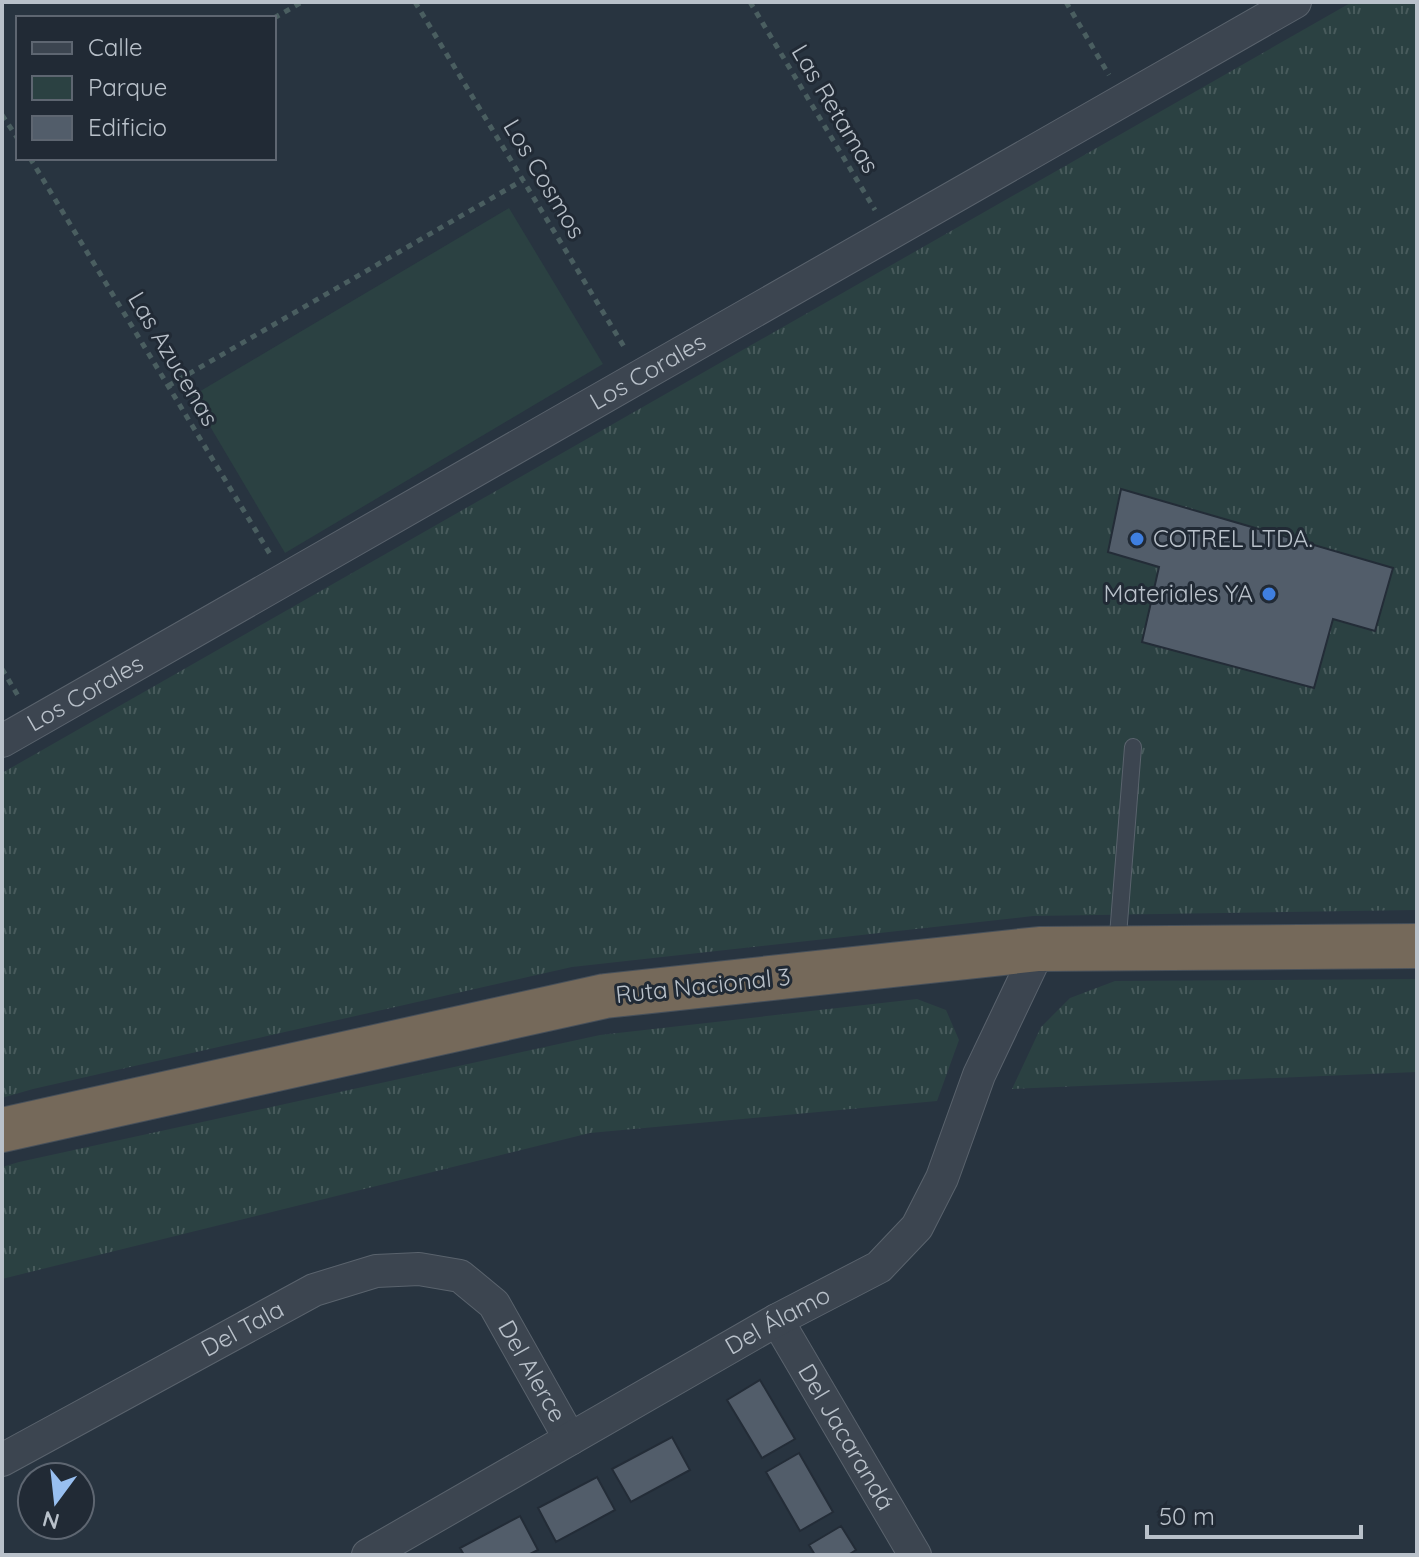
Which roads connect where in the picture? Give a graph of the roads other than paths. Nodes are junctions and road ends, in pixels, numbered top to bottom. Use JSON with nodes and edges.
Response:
{"nodes":[{"id":1,"x":1295,"y":2,"type":"edge"},
{"id":2,"x":2,"y":741,"type":"edge"},
{"id":3,"x":1133,"y":747,"type":"dead end"},
{"id":4,"x":1417,"y":946,"type":"edge"},
{"id":5,"x":1039,"y":949,"type":"junction"},
{"id":6,"x":1117,"y":949,"type":"junction"},
{"id":7,"x":2,"y":1130,"type":"edge"},
{"id":8,"x":494,"y":1304,"type":"joint"},
{"id":9,"x":777,"y":1320,"type":"junction"},
{"id":10,"x":570,"y":1439,"type":"junction"},
{"id":11,"x":2,"y":1460,"type":"edge"},
{"id":12,"x":368,"y":1555,"type":"edge"},
{"id":13,"x":915,"y":1555,"type":"edge"}],
"edges":[{"from":1,"to":2,"type":"street","name":"Los Corales"},
{"from":3,"to":6,"type":"lane"},
{"from":4,"to":6,"type":"highway","name":"Ruta Nacional 3"},
{"from":5,"to":6,"type":"highway","name":"Ruta Nacional 3"},
{"from":5,"to":7,"type":"highway","name":"Ruta Nacional 3"},
{"from":5,"to":9,"type":"street","name":"Del Álamo"},
{"from":8,"to":10,"type":"street","name":"Del Alerce"},
{"from":8,"to":11,"type":"street","name":"Del Tala"},
{"from":9,"to":10,"type":"street","name":"Del Álamo"},
{"from":9,"to":13,"type":"street","name":"Del Jacarandá"},
{"from":10,"to":12,"type":"street","name":"Del Álamo"}]}
